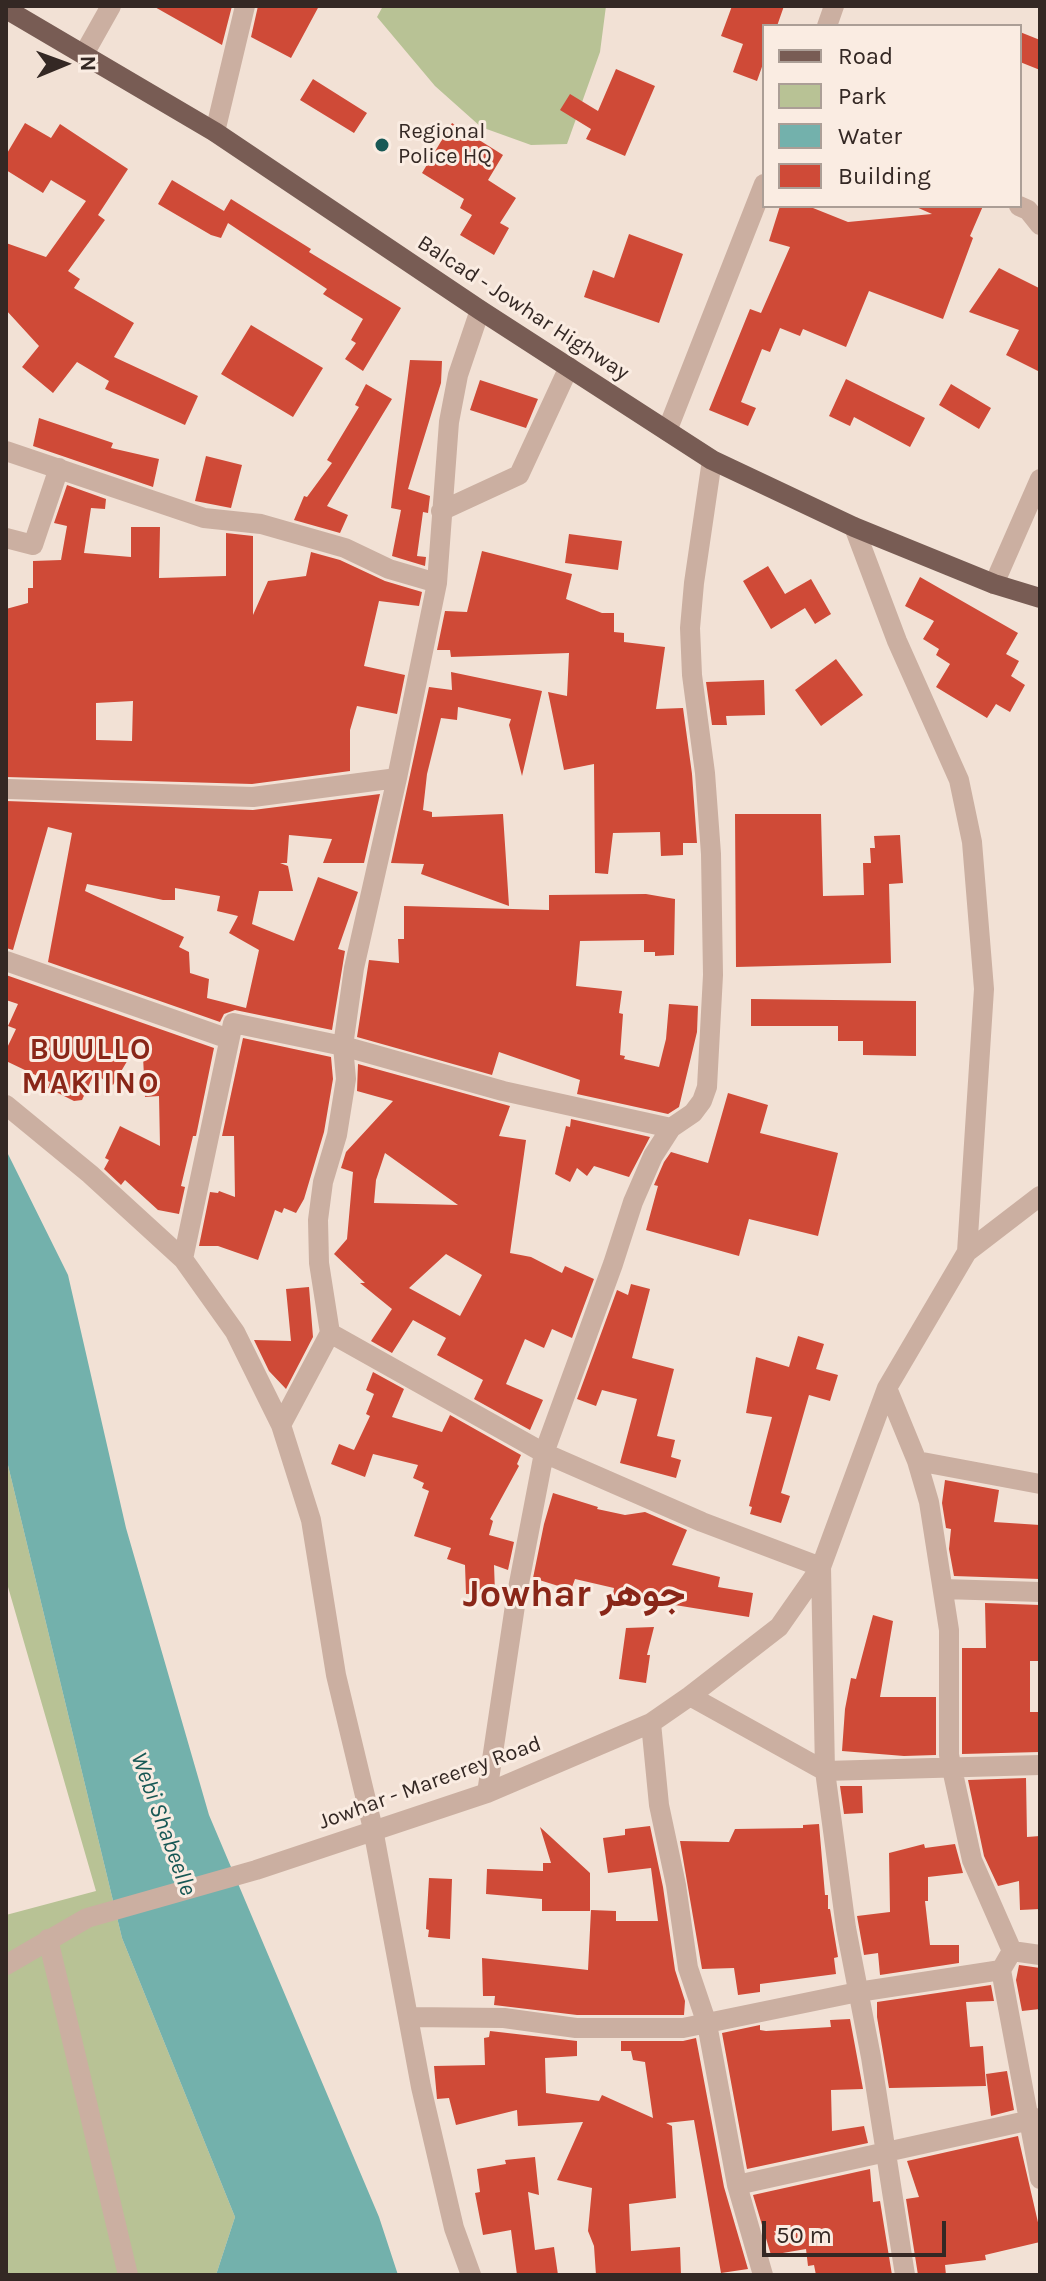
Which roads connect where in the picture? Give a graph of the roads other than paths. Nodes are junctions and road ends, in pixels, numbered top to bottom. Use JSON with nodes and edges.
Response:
{"nodes":[{"id":1,"x":111,"y":6,"type":"edge"},
{"id":2,"x":245,"y":6,"type":"edge"},
{"id":3,"x":6,"y":9,"type":"edge"},
{"id":4,"x":84,"y":54,"type":"junction"},
{"id":5,"x":215,"y":132,"type":"junction"},
{"id":6,"x":762,"y":189,"type":"edge"},
{"id":7,"x":1022,"y":207,"type":"edge"},
{"id":8,"x":1040,"y":225,"type":"edge"},
{"id":9,"x":480,"y":310,"type":"junction"},
{"id":10,"x":569,"y":367,"type":"junction"},
{"id":11,"x":667,"y":431,"type":"junction"},
{"id":12,"x":6,"y":451,"type":"edge"},
{"id":13,"x":712,"y":460,"type":"junction"},
{"id":14,"x":59,"y":468,"type":"junction"},
{"id":15,"x":1040,"y":479,"type":"edge"},
{"id":16,"x":441,"y":511,"type":"junction"},
{"id":17,"x":854,"y":527,"type":"junction"},
{"id":18,"x":6,"y":538,"type":"edge"},
{"id":19,"x":437,"y":583,"type":"junction"},
{"id":20,"x":994,"y":584,"type":"junction"},
{"id":21,"x":1040,"y":598,"type":"edge"},
{"id":22,"x":397,"y":778,"type":"junction"},
{"id":23,"x":9,"y":789,"type":"dead end"},
{"id":24,"x":6,"y":961,"type":"edge"},
{"id":25,"x":229,"y":1039,"type":"junction"},
{"id":26,"x":343,"y":1046,"type":"junction"},
{"id":27,"x":6,"y":1105,"type":"edge"},
{"id":28,"x":671,"y":1128,"type":"junction"},
{"id":29,"x":1040,"y":1196,"type":"edge"},
{"id":30,"x":967,"y":1252,"type":"junction"},
{"id":31,"x":183,"y":1259,"type":"junction"},
{"id":32,"x":330,"y":1333,"type":"junction"},
{"id":33,"x":887,"y":1388,"type":"junction"},
{"id":34,"x":281,"y":1425,"type":"junction"},
{"id":35,"x":544,"y":1453,"type":"junction"},
{"id":36,"x":917,"y":1461,"type":"junction"},
{"id":37,"x":1040,"y":1484,"type":"edge"},
{"id":38,"x":821,"y":1567,"type":"junction"},
{"id":39,"x":943,"y":1589,"type":"junction"},
{"id":40,"x":1040,"y":1592,"type":"edge"},
{"id":41,"x":690,"y":1696,"type":"junction"},
{"id":42,"x":651,"y":1723,"type":"junction"},
{"id":43,"x":1040,"y":1765,"type":"edge"},
{"id":44,"x":952,"y":1767,"type":"junction"},
{"id":45,"x":825,"y":1771,"type":"junction"},
{"id":46,"x":487,"y":1793,"type":"junction"},
{"id":47,"x":373,"y":1829,"type":"junction"},
{"id":48,"x":48,"y":1939,"type":"junction"},
{"id":49,"x":1012,"y":1951,"type":"junction"},
{"id":50,"x":1040,"y":1955,"type":"edge"},
{"id":51,"x":6,"y":1965,"type":"edge"},
{"id":52,"x":1001,"y":1970,"type":"junction"},
{"id":53,"x":858,"y":1992,"type":"junction"},
{"id":54,"x":409,"y":2017,"type":"junction"},
{"id":55,"x":707,"y":2024,"type":"junction"},
{"id":56,"x":1035,"y":2118,"type":"edge"},
{"id":57,"x":886,"y":2152,"type":"junction"},
{"id":58,"x":1040,"y":2179,"type":"edge"},
{"id":59,"x":737,"y":2185,"type":"junction"},
{"id":60,"x":128,"y":2275,"type":"edge"},
{"id":61,"x":471,"y":2275,"type":"edge"},
{"id":62,"x":763,"y":2275,"type":"edge"},
{"id":63,"x":905,"y":2275,"type":"edge"}],
"edges":[{"from":1,"to":4,"type":"street"},
{"from":2,"to":5,"type":"street"},
{"from":3,"to":4,"type":"main road","name":"Balcad - Jowhar Highway"},
{"from":4,"to":5,"type":"main road","name":"Balcad - Jowhar Highway"},
{"from":5,"to":9,"type":"main road","name":"Balcad - Jowhar Highway"},
{"from":6,"to":11,"type":"street"},
{"from":7,"to":8,"type":"street"},
{"from":9,"to":10,"type":"main road","name":"Balcad - Jowhar Highway"},
{"from":9,"to":16,"type":"street"},
{"from":10,"to":11,"type":"main road","name":"Balcad - Jowhar Highway"},
{"from":10,"to":16,"type":"street"},
{"from":11,"to":13,"type":"main road","name":"Balcad - Jowhar Highway"},
{"from":12,"to":14,"type":"street"},
{"from":13,"to":17,"type":"main road","name":"Balcad - Jowhar Highway"},
{"from":13,"to":28,"type":"street"},
{"from":14,"to":18,"type":"street"},
{"from":14,"to":19,"type":"street"},
{"from":15,"to":20,"type":"street"},
{"from":16,"to":19,"type":"street"},
{"from":17,"to":20,"type":"main road","name":"Balcad - Jowhar Highway"},
{"from":17,"to":30,"type":"street"},
{"from":19,"to":22,"type":"street"},
{"from":20,"to":21,"type":"main road","name":"Balcad - Jowhar Highway"},
{"from":22,"to":23,"type":"street"},
{"from":22,"to":26,"type":"street"},
{"from":24,"to":25,"type":"street"},
{"from":25,"to":26,"type":"street"},
{"from":25,"to":31,"type":"street"},
{"from":26,"to":28,"type":"street"},
{"from":26,"to":32,"type":"street"},
{"from":27,"to":31,"type":"street"},
{"from":28,"to":35,"type":"street"},
{"from":29,"to":30,"type":"street","name":"Jowhar - Mareerey Road"},
{"from":30,"to":33,"type":"street","name":"Jowhar - Mareerey Road"},
{"from":31,"to":34,"type":"street"},
{"from":32,"to":34,"type":"street"},
{"from":32,"to":35,"type":"street"},
{"from":33,"to":36,"type":"street"},
{"from":33,"to":38,"type":"street","name":"Jowhar - Mareerey Road"},
{"from":34,"to":47,"type":"street"},
{"from":35,"to":38,"type":"street"},
{"from":35,"to":46,"type":"street"},
{"from":36,"to":37,"type":"street"},
{"from":36,"to":39,"type":"street"},
{"from":38,"to":41,"type":"street","name":"Jowhar - Mareerey Road"},
{"from":38,"to":45,"type":"street"},
{"from":39,"to":40,"type":"street"},
{"from":39,"to":44,"type":"street"},
{"from":41,"to":42,"type":"street","name":"Jowhar - Mareerey Road"},
{"from":41,"to":45,"type":"street"},
{"from":42,"to":46,"type":"street","name":"Jowhar - Mareerey Road"},
{"from":42,"to":55,"type":"street"},
{"from":43,"to":44,"type":"street"},
{"from":44,"to":45,"type":"street"},
{"from":44,"to":49,"type":"street"},
{"from":45,"to":53,"type":"street"},
{"from":46,"to":47,"type":"street","name":"Jowhar - Mareerey Road"},
{"from":47,"to":48,"type":"street","name":"Jowhar - Mareerey Road"},
{"from":47,"to":54,"type":"street"},
{"from":48,"to":51,"type":"street","name":"Jowhar - Mareerey Road"},
{"from":48,"to":60,"type":"street"},
{"from":49,"to":50,"type":"street"},
{"from":49,"to":52,"type":"street"},
{"from":52,"to":53,"type":"street"},
{"from":52,"to":56,"type":"street"},
{"from":53,"to":55,"type":"street"},
{"from":53,"to":57,"type":"street"},
{"from":54,"to":55,"type":"street"},
{"from":54,"to":61,"type":"street"},
{"from":55,"to":59,"type":"street"},
{"from":56,"to":57,"type":"street"},
{"from":56,"to":58,"type":"street"},
{"from":57,"to":59,"type":"street"},
{"from":57,"to":63,"type":"street"},
{"from":59,"to":62,"type":"street"}]}
